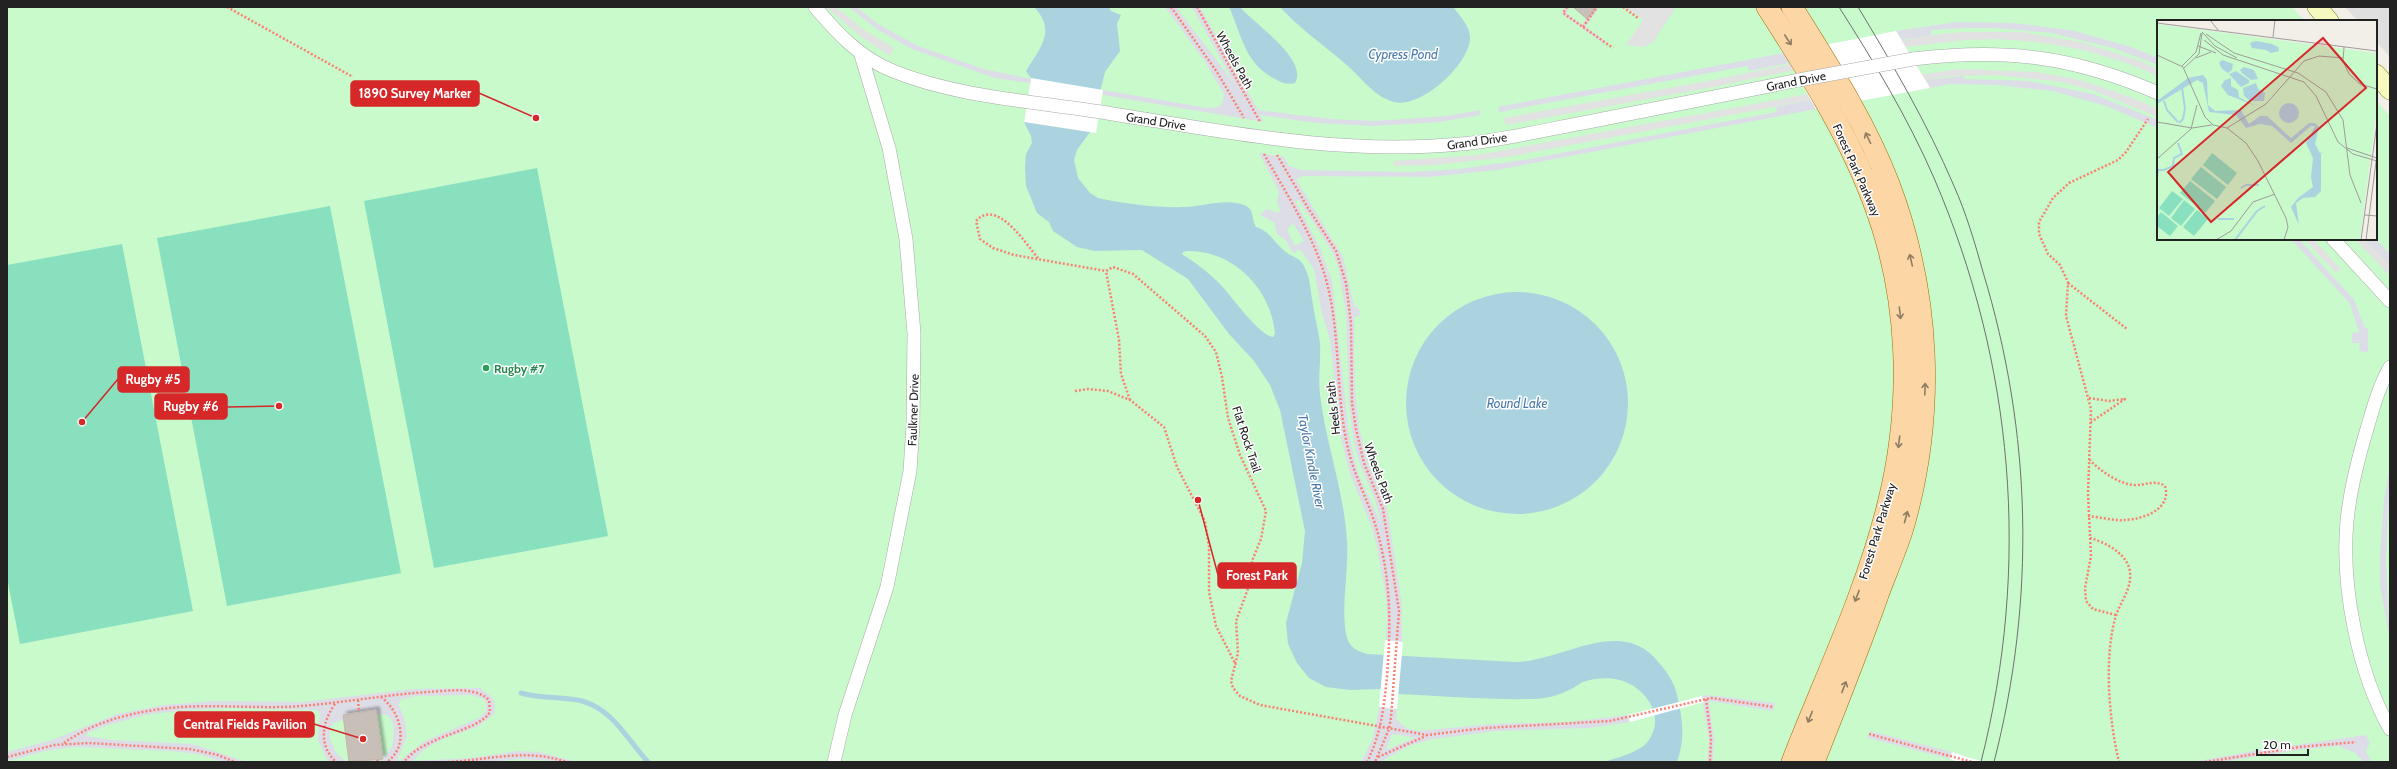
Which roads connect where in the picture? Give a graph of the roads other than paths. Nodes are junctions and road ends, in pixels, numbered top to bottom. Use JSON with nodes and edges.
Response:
{"nodes":[{"id":1,"x":815,"y":7,"type":"edge"},
{"id":2,"x":1767,"y":7,"type":"edge"},
{"id":3,"x":1792,"y":7,"type":"edge"},
{"id":4,"x":2316,"y":7,"type":"edge"},
{"id":5,"x":2328,"y":20,"type":"edge"},
{"id":6,"x":861,"y":55,"type":"junction"},
{"id":7,"x":2377,"y":75,"type":"edge"},
{"id":8,"x":2390,"y":90,"type":"edge"},
{"id":9,"x":2157,"y":93,"type":"edge"},
{"id":10,"x":2334,"y":240,"type":"edge"},
{"id":11,"x":2390,"y":301,"type":"edge"},
{"id":12,"x":2390,"y":367,"type":"edge"},
{"id":13,"x":2390,"y":730,"type":"edge"},
{"id":14,"x":834,"y":762,"type":"edge"},
{"id":15,"x":1792,"y":762,"type":"edge"},
{"id":16,"x":1814,"y":762,"type":"edge"}],
"edges":[{"from":1,"to":6,"type":"street","name":"Grand Drive"},
{"from":2,"to":15,"type":"main road","name":"Forest Park Parkway","one_way":true},
{"from":16,"to":3,"type":"main road","name":"Forest Park Parkway","one_way":true},
{"from":4,"to":5,"type":"main road"},
{"from":6,"to":9,"type":"street","name":"Grand Drive","bridge":true},
{"from":6,"to":14,"type":"street","name":"Faulkner Drive"},
{"from":7,"to":8,"type":"main road"},
{"from":10,"to":11,"type":"street"},
{"from":12,"to":13,"type":"street"}]}
